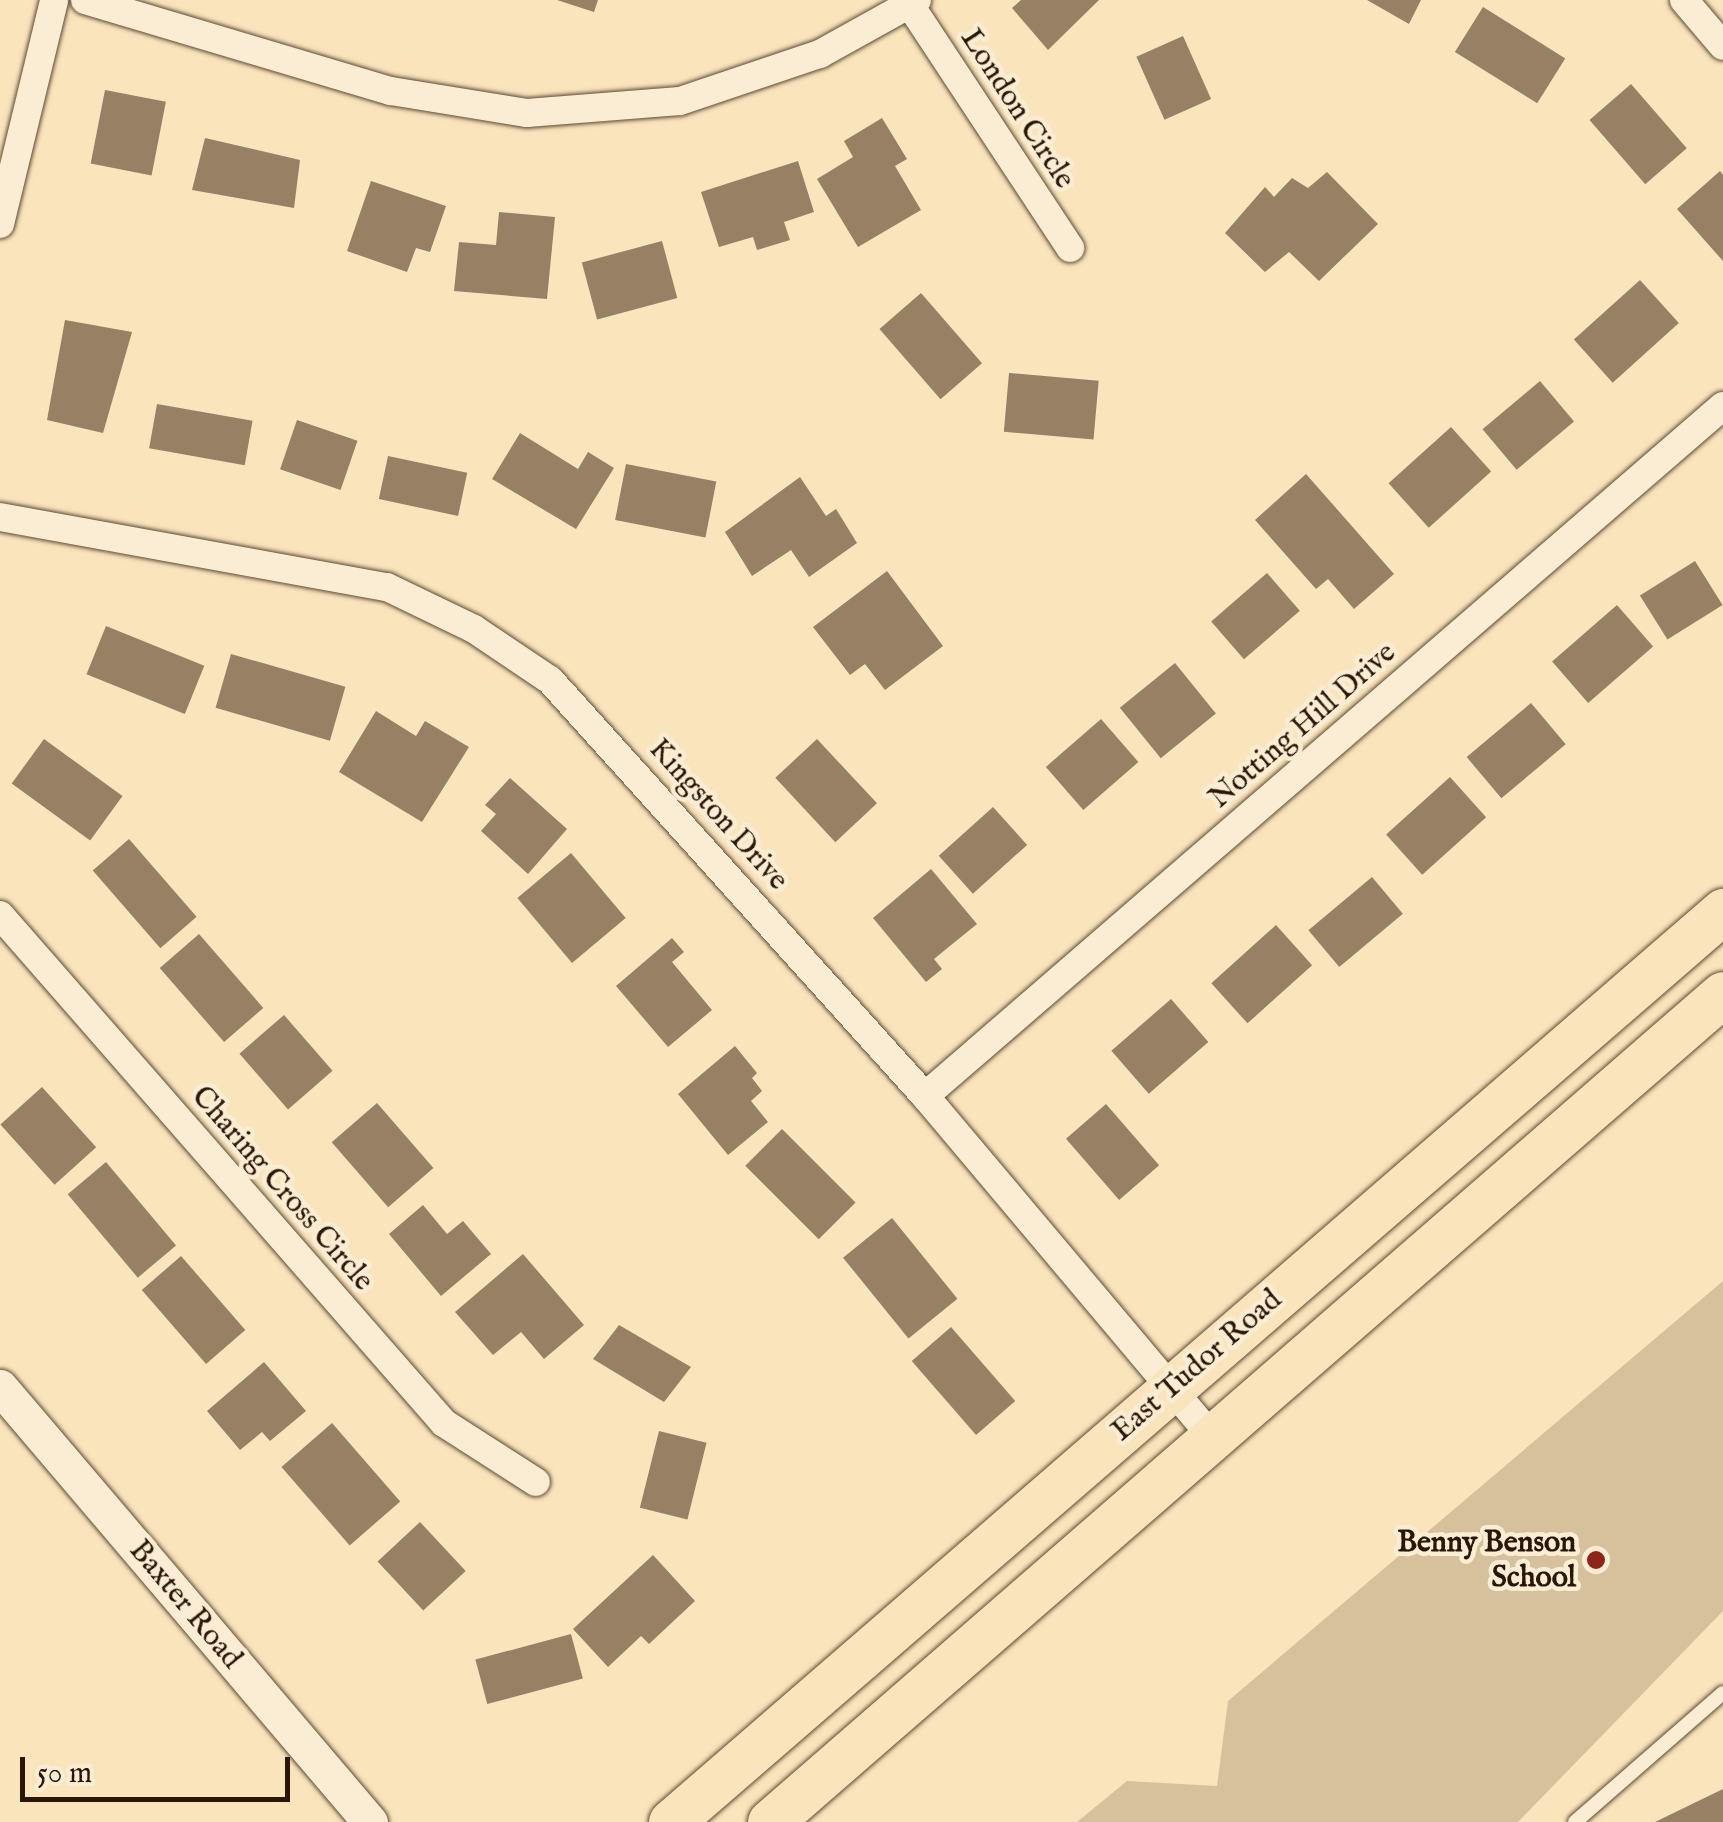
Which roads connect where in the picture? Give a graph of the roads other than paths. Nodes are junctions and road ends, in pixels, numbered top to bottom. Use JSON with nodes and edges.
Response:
{"nodes":[{"id":1,"x":54,"y":0,"type":"edge"},
{"id":2,"x":85,"y":0,"type":"edge"},
{"id":3,"x":1684,"y":0,"type":"edge"},
{"id":4,"x":914,"y":3,"type":"edge"},
{"id":5,"x":1723,"y":46,"type":"edge"},
{"id":6,"x":0,"y":224,"type":"edge"},
{"id":7,"x":1070,"y":248,"type":"dead end"},
{"id":8,"x":1723,"y":406,"type":"edge"},
{"id":9,"x":0,"y":517,"type":"edge"},
{"id":10,"x":1723,"y":911,"type":"edge"},
{"id":11,"x":0,"y":916,"type":"edge"},
{"id":12,"x":1723,"y":994,"type":"edge"},
{"id":13,"x":926,"y":1096,"type":"junction"},
{"id":14,"x":0,"y":1388,"type":"edge"},
{"id":15,"x":1170,"y":1389,"type":"junction"},
{"id":16,"x":1212,"y":1437,"type":"junction"},
{"id":17,"x":536,"y":1482,"type":"dead end"},
{"id":18,"x":1723,"y":1693,"type":"edge"},
{"id":19,"x":370,"y":1822,"type":"edge"},
{"id":20,"x":670,"y":1822,"type":"edge"},
{"id":21,"x":770,"y":1822,"type":"edge"},
{"id":22,"x":1575,"y":1822,"type":"edge"}],
"edges":[{"from":1,"to":6,"type":"street"},
{"from":2,"to":4,"type":"street"},
{"from":3,"to":5,"type":"street"},
{"from":4,"to":7,"type":"street","name":"London Circle"},
{"from":8,"to":13,"type":"street","name":"Notting Hill Drive"},
{"from":9,"to":13,"type":"street","name":"Kingston Drive"},
{"from":10,"to":15,"type":"main road","name":"East Tudor Road"},
{"from":11,"to":17,"type":"street","name":"Charing Cross Circle"},
{"from":12,"to":16,"type":"main road"},
{"from":13,"to":15,"type":"street","name":"Kingston Drive"},
{"from":14,"to":19,"type":"street","name":"Baxter Road"},
{"from":15,"to":16,"type":"street","name":"Kingston Drive"},
{"from":15,"to":20,"type":"main road","name":"East Tudor Road"},
{"from":16,"to":21,"type":"main road"},
{"from":18,"to":22,"type":"lane"}]}
